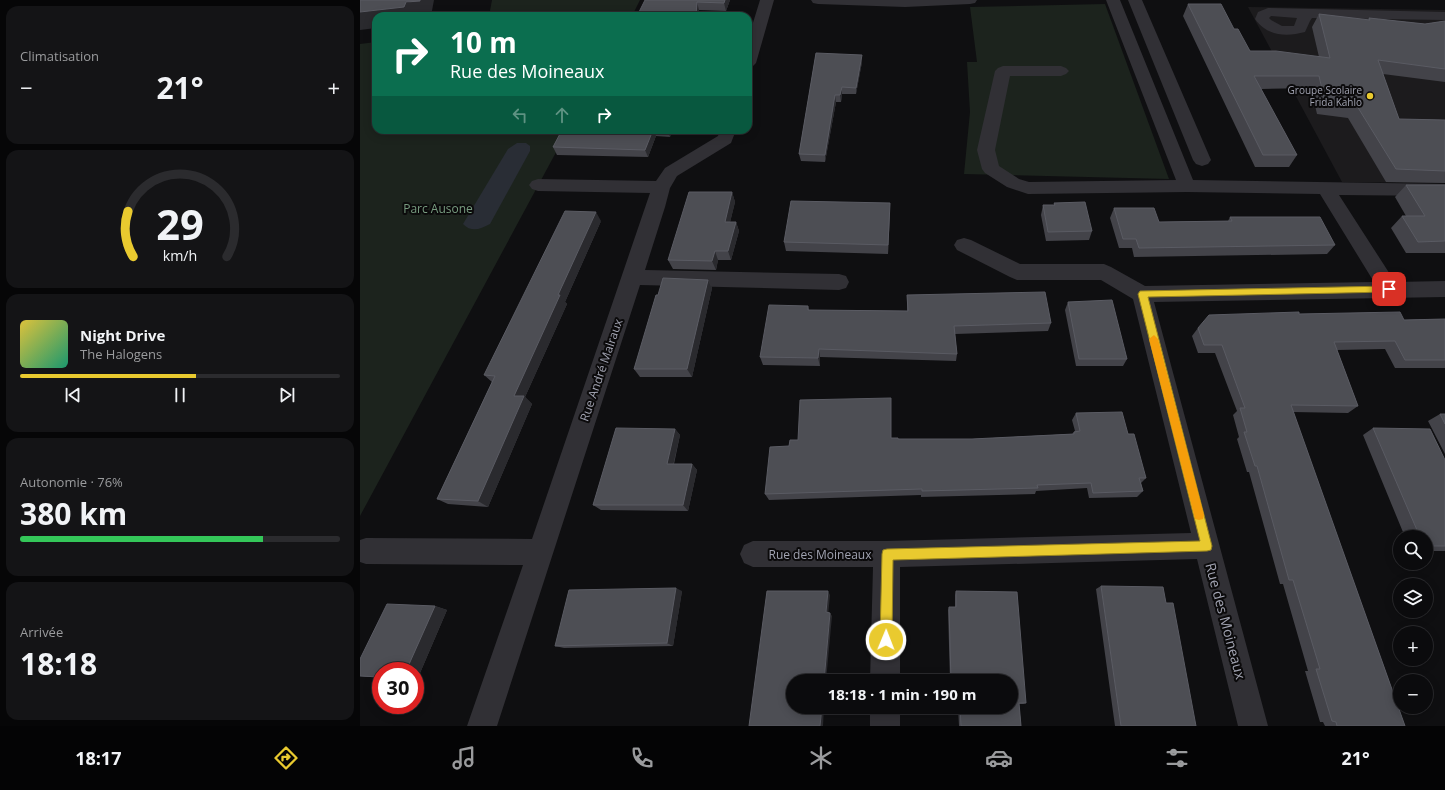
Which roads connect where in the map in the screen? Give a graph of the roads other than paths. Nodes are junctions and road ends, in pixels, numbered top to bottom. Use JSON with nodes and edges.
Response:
{"nodes":[{"id":1,"x":767,"y":0,"type":"edge"},
{"id":2,"x":818,"y":0,"type":"edge"},
{"id":3,"x":970,"y":0,"type":"edge"},
{"id":4,"x":1113,"y":0,"type":"edge"},
{"id":5,"x":1135,"y":0,"type":"edge"},
{"id":6,"x":1309,"y":14,"type":"dead end"},
{"id":7,"x":1445,"y":16,"type":"edge"},
{"id":8,"x":752,"y":50,"type":"edge"},
{"id":9,"x":1061,"y":71,"type":"dead end"},
{"id":10,"x":727,"y":134,"type":"edge"},
{"id":11,"x":1202,"y":160,"type":"dead end"},
{"id":12,"x":538,"y":185,"type":"dead end"},
{"id":13,"x":1187,"y":186,"type":"junction"},
{"id":14,"x":661,"y":187,"type":"junction"},
{"id":15,"x":1326,"y":188,"type":"junction"},
{"id":16,"x":1445,"y":190,"type":"edge"},
{"id":17,"x":964,"y":246,"type":"dead end"},
{"id":18,"x":632,"y":277,"type":"junction"},
{"id":19,"x":840,"y":282,"type":"dead end"},
{"id":20,"x":1389,"y":289,"type":"junction"},
{"id":21,"x":1445,"y":289,"type":"edge"},
{"id":22,"x":1142,"y":294,"type":"junction"},
{"id":23,"x":1207,"y":546,"type":"junction"},
{"id":24,"x":366,"y":551,"type":"dead end"},
{"id":25,"x":540,"y":552,"type":"junction"},
{"id":26,"x":753,"y":554,"type":"dead end"},
{"id":27,"x":887,"y":554,"type":"junction"},
{"id":28,"x":885,"y":674,"type":"edge"},
{"id":29,"x":885,"y":714,"type":"edge"},
{"id":30,"x":482,"y":726,"type":"edge"},
{"id":31,"x":885,"y":726,"type":"edge"},
{"id":32,"x":1253,"y":726,"type":"edge"}],
"edges":[{"from":1,"to":8,"type":"street"},
{"from":2,"to":3,"type":"street"},
{"from":4,"to":13,"type":"street"},
{"from":5,"to":11,"type":"street"},
{"from":6,"to":7,"type":"street"},
{"from":9,"to":13,"type":"street"},
{"from":10,"to":14,"type":"street","name":"Rue André Malraux"},
{"from":12,"to":14,"type":"street"},
{"from":13,"to":15,"type":"street"},
{"from":14,"to":18,"type":"street","name":"Rue André Malraux"},
{"from":15,"to":16,"type":"street"},
{"from":15,"to":20,"type":"street"},
{"from":17,"to":22,"type":"street"},
{"from":18,"to":19,"type":"street"},
{"from":18,"to":25,"type":"street","name":"Rue André Malraux"},
{"from":20,"to":21,"type":"street"},
{"from":20,"to":22,"type":"street"},
{"from":22,"to":23,"type":"street"},
{"from":23,"to":27,"type":"street","name":"Rue des Moineaux"},
{"from":23,"to":32,"type":"street","name":"Rue des Moineaux"},
{"from":24,"to":25,"type":"street"},
{"from":25,"to":30,"type":"street","name":"Rue André Malraux"},
{"from":26,"to":27,"type":"street","name":"Rue des Moineaux"},
{"from":27,"to":28,"type":"street","name":"Rue des Moineaux"},
{"from":29,"to":31,"type":"street"}]}
